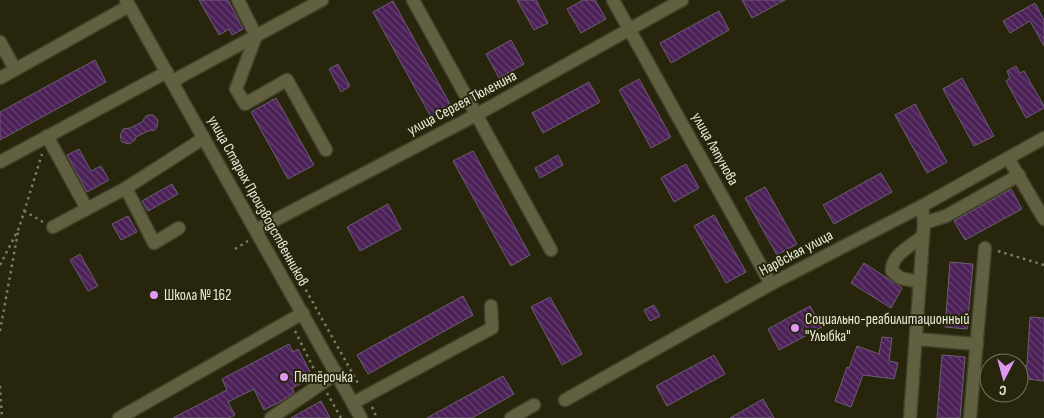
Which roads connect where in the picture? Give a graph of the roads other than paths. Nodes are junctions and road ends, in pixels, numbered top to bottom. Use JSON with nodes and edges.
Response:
{"nodes":[{"id":1,"x":238,"y":0,"type":"edge"},
{"id":2,"x":322,"y":0,"type":"edge"},
{"id":3,"x":413,"y":0,"type":"edge"},
{"id":4,"x":613,"y":0,"type":"edge"},
{"id":5,"x":682,"y":0,"type":"edge"},
{"id":6,"x":127,"y":3,"type":"edge"},
{"id":7,"x":630,"y":28,"type":"junction"},
{"id":8,"x":256,"y":36,"type":"junction"},
{"id":9,"x":0,"y":42,"type":"edge"},
{"id":10,"x":15,"y":70,"type":"junction"},
{"id":11,"x":170,"y":77,"type":"junction"},
{"id":12,"x":0,"y":78,"type":"edge"},
{"id":13,"x":476,"y":115,"type":"junction"},
{"id":14,"x":47,"y":136,"type":"junction"},
{"id":15,"x":204,"y":138,"type":"junction"},
{"id":16,"x":1044,"y":138,"type":"edge"},
{"id":17,"x":326,"y":150,"type":"dead end"},
{"id":18,"x":1008,"y":158,"type":"junction"},
{"id":19,"x":0,"y":162,"type":"edge"},
{"id":20,"x":1019,"y":175,"type":"junction"},
{"id":21,"x":126,"y":188,"type":"junction"},
{"id":22,"x":922,"y":206,"type":"junction"},
{"id":23,"x":87,"y":209,"type":"junction"},
{"id":24,"x":1044,"y":220,"type":"edge"},
{"id":25,"x":53,"y":227,"type":"road end"},
{"id":26,"x":179,"y":228,"type":"dead end"},
{"id":27,"x":256,"y":230,"type":"junction"},
{"id":28,"x":924,"y":230,"type":"junction"},
{"id":29,"x":985,"y":248,"type":"road end"},
{"id":30,"x":551,"y":250,"type":"dead end"},
{"id":31,"x":920,"y":282,"type":"junction"},
{"id":32,"x":771,"y":284,"type":"junction"},
{"id":33,"x":492,"y":306,"type":"dead end"},
{"id":34,"x":303,"y":313,"type":"junction"},
{"id":35,"x":916,"y":339,"type":"junction"},
{"id":36,"x":977,"y":344,"type":"junction"},
{"id":37,"x":337,"y":373,"type":"junction"},
{"id":38,"x":565,"y":400,"type":"dead end"},
{"id":39,"x":353,"y":403,"type":"junction"},
{"id":40,"x":534,"y":405,"type":"dead end"},
{"id":41,"x":277,"y":417,"type":"edge"},
{"id":42,"x":119,"y":418,"type":"edge"},
{"id":43,"x":362,"y":418,"type":"edge"},
{"id":44,"x":511,"y":418,"type":"edge"},
{"id":45,"x":910,"y":418,"type":"edge"},
{"id":46,"x":970,"y":418,"type":"edge"}],
"edges":[{"from":1,"to":8,"type":"street"},
{"from":2,"to":8,"type":"street"},
{"from":3,"to":13,"type":"street"},
{"from":4,"to":7,"type":"street","name":"улица Ляпунова"},
{"from":5,"to":7,"type":"street","name":"улица Сергея Тюленина"},
{"from":6,"to":10,"type":"street"},
{"from":6,"to":11,"type":"street","name":"улица Старых Производственников"},
{"from":7,"to":13,"type":"street","name":"улица Сергея Тюленина"},
{"from":7,"to":32,"type":"street","name":"улица Ляпунова"},
{"from":8,"to":11,"type":"street"},
{"from":8,"to":17,"type":"street"},
{"from":9,"to":10,"type":"street"},
{"from":10,"to":12,"type":"street"},
{"from":11,"to":14,"type":"street"},
{"from":11,"to":15,"type":"street","name":"улица Старых Производственников"},
{"from":13,"to":27,"type":"street","name":"улица Сергея Тюленина"},
{"from":13,"to":30,"type":"street"},
{"from":14,"to":19,"type":"street"},
{"from":14,"to":23,"type":"street"},
{"from":15,"to":21,"type":"street"},
{"from":15,"to":27,"type":"street","name":"улица Старых Производственников"},
{"from":16,"to":18,"type":"street","name":"Нарвская улица"},
{"from":18,"to":20,"type":"street"},
{"from":18,"to":22,"type":"street","name":"Нарвская улица"},
{"from":20,"to":24,"type":"street"},
{"from":20,"to":28,"type":"street"},
{"from":21,"to":23,"type":"street"},
{"from":21,"to":26,"type":"street"},
{"from":22,"to":28,"type":"street"},
{"from":22,"to":32,"type":"street","name":"Нарвская улица"},
{"from":23,"to":25,"type":"street"},
{"from":27,"to":34,"type":"street","name":"улица Старых Производственников"},
{"from":28,"to":31,"type":"street"},
{"from":28,"to":31,"type":"street"},
{"from":29,"to":36,"type":"street"},
{"from":31,"to":35,"type":"street"},
{"from":32,"to":38,"type":"street","name":"Нарвская улица"},
{"from":33,"to":39,"type":"street"},
{"from":34,"to":37,"type":"street","name":"улица Старых Производственников"},
{"from":34,"to":42,"type":"street"},
{"from":35,"to":36,"type":"street"},
{"from":35,"to":45,"type":"street"},
{"from":36,"to":46,"type":"street"},
{"from":37,"to":39,"type":"street","name":"улица Старых Производственников"},
{"from":37,"to":41,"type":"street"},
{"from":39,"to":43,"type":"street","name":"улица Старых Производственников"},
{"from":40,"to":44,"type":"street"}]}
